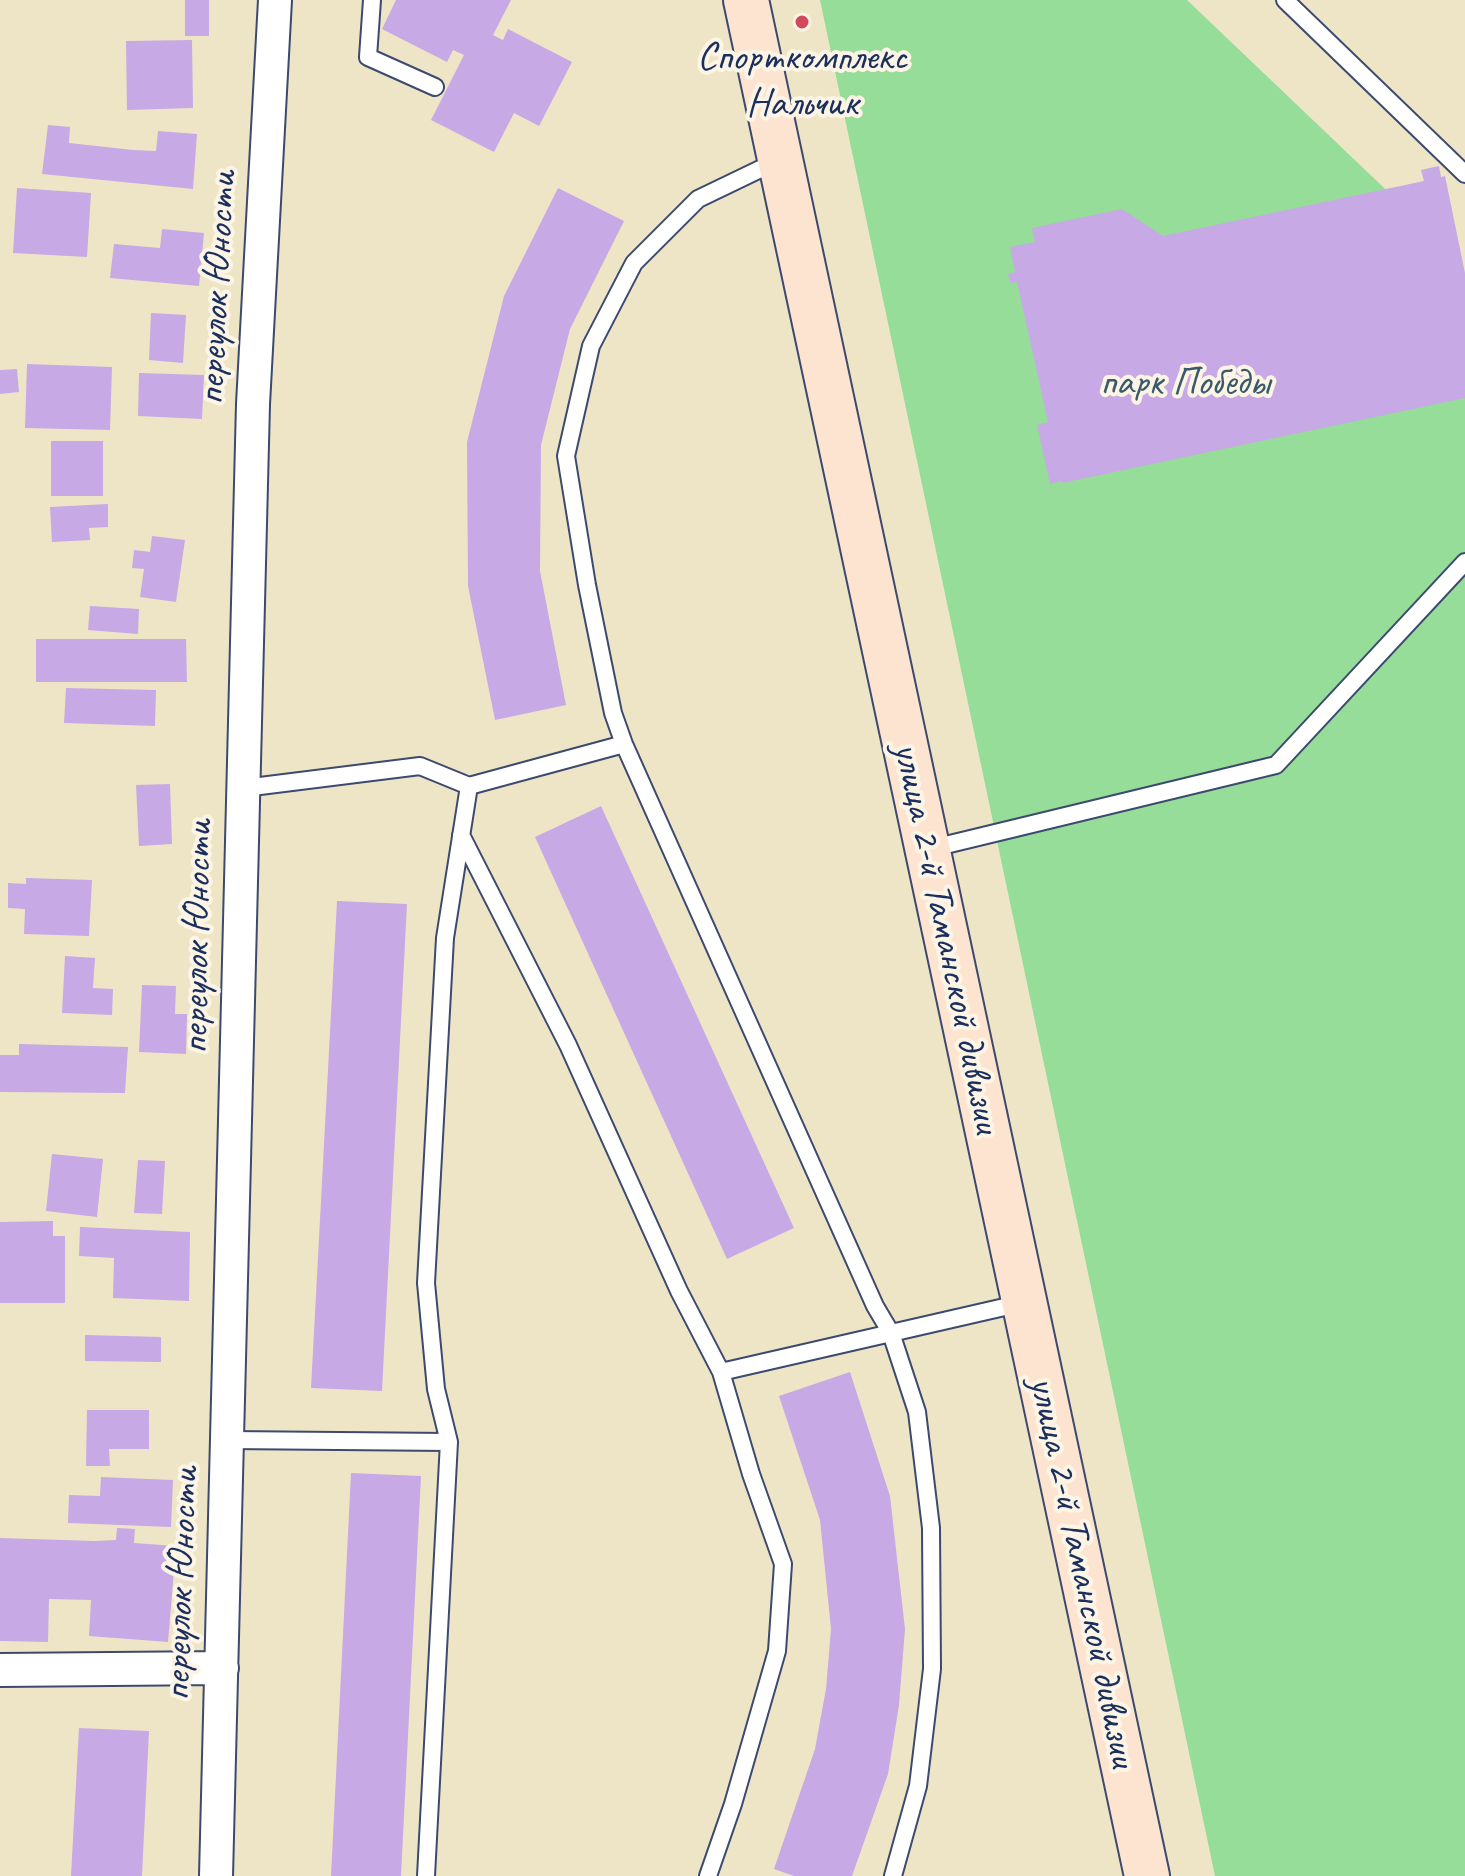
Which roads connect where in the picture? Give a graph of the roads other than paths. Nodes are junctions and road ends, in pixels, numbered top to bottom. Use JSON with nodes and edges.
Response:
{"nodes":[{"id":1,"x":275,"y":0,"type":"edge"},
{"id":2,"x":372,"y":0,"type":"edge"},
{"id":3,"x":746,"y":0,"type":"edge"},
{"id":4,"x":1285,"y":0,"type":"edge"},
{"id":5,"x":435,"y":87,"type":"dead end"},
{"id":6,"x":781,"y":159,"type":"junction"},
{"id":7,"x":1465,"y":174,"type":"edge"},
{"id":8,"x":1465,"y":562,"type":"edge"},
{"id":9,"x":624,"y":744,"type":"junction"},
{"id":10,"x":469,"y":786,"type":"junction"},
{"id":11,"x":244,"y":788,"type":"junction"},
{"id":12,"x":461,"y":835,"type":"junction"},
{"id":13,"x":927,"y":850,"type":"junction"},
{"id":14,"x":1024,"y":1303,"type":"junction"},
{"id":15,"x":891,"y":1333,"type":"junction"},
{"id":16,"x":721,"y":1372,"type":"junction"},
{"id":17,"x":228,"y":1440,"type":"junction"},
{"id":18,"x":449,"y":1442,"type":"junction"},
{"id":19,"x":222,"y":1668,"type":"junction"},
{"id":20,"x":0,"y":1670,"type":"edge"},
{"id":21,"x":216,"y":1876,"type":"edge"},
{"id":22,"x":426,"y":1876,"type":"edge"},
{"id":23,"x":708,"y":1876,"type":"edge"},
{"id":24,"x":893,"y":1876,"type":"edge"},
{"id":25,"x":1147,"y":1876,"type":"edge"}],
"edges":[{"from":1,"to":11,"type":"street","name":"переулок Юности"},
{"from":2,"to":5,"type":"lane"},
{"from":3,"to":6,"type":"main road","name":"улица 2-й Таманской дивизии"},
{"from":4,"to":7,"type":"lane"},
{"from":6,"to":9,"type":"lane"},
{"from":6,"to":13,"type":"main road","name":"улица 2-й Таманской дивизии"},
{"from":8,"to":13,"type":"lane"},
{"from":9,"to":10,"type":"lane"},
{"from":9,"to":15,"type":"lane"},
{"from":10,"to":11,"type":"lane"},
{"from":10,"to":12,"type":"lane"},
{"from":11,"to":17,"type":"street","name":"переулок Юности"},
{"from":12,"to":16,"type":"lane"},
{"from":12,"to":18,"type":"lane"},
{"from":13,"to":14,"type":"main road","name":"улица 2-й Таманской дивизии"},
{"from":14,"to":15,"type":"lane"},
{"from":14,"to":25,"type":"main road","name":"улица 2-й Таманской дивизии"},
{"from":15,"to":16,"type":"lane"},
{"from":15,"to":24,"type":"lane"},
{"from":16,"to":23,"type":"lane"},
{"from":17,"to":18,"type":"lane"},
{"from":17,"to":19,"type":"street","name":"переулок Юности"},
{"from":18,"to":22,"type":"lane"},
{"from":19,"to":20,"type":"street"},
{"from":19,"to":21,"type":"street","name":"переулок Юности"}]}
